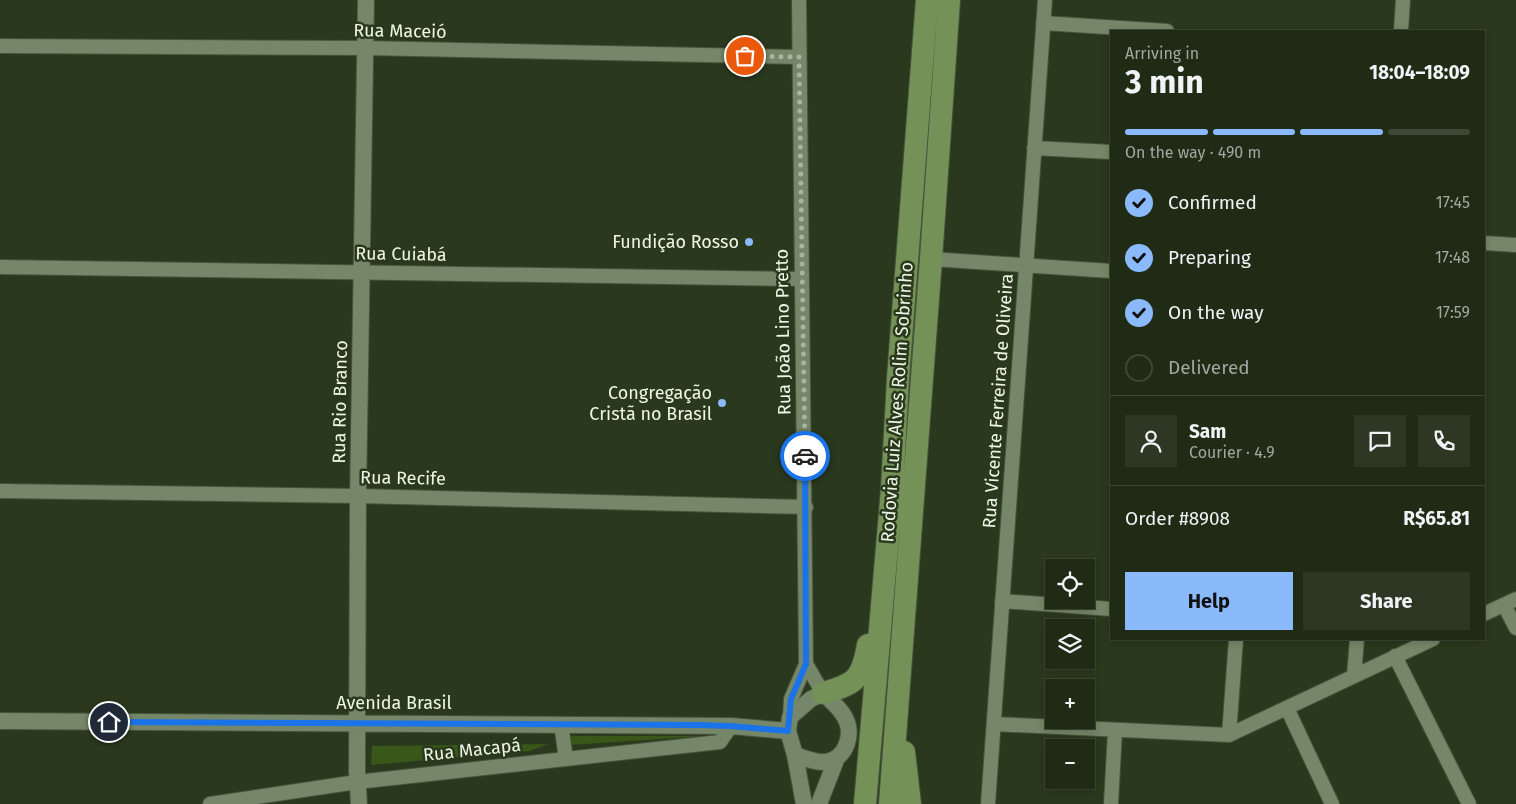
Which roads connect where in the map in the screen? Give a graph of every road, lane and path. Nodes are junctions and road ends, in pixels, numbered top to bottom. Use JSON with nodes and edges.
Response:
{"nodes":[{"id":1,"x":366,"y":0,"type":"edge"},
{"id":2,"x":799,"y":0,"type":"edge"},
{"id":3,"x":927,"y":0,"type":"edge"},
{"id":4,"x":949,"y":0,"type":"edge"},
{"id":5,"x":1045,"y":0,"type":"edge"},
{"id":6,"x":1403,"y":0,"type":"edge"},
{"id":7,"x":1043,"y":23,"type":"junction"},
{"id":8,"x":1152,"y":30,"type":"edge"},
{"id":9,"x":1401,"y":30,"type":"edge"},
{"id":10,"x":0,"y":46,"type":"edge"},
{"id":11,"x":365,"y":48,"type":"junction"},
{"id":12,"x":799,"y":57,"type":"junction"},
{"id":13,"x":1034,"y":148,"type":"junction"},
{"id":14,"x":1110,"y":152,"type":"edge"},
{"id":15,"x":1485,"y":243,"type":"edge"},
{"id":16,"x":1516,"y":245,"type":"edge"},
{"id":17,"x":932,"y":259,"type":"junction"},
{"id":18,"x":1026,"y":264,"type":"junction"},
{"id":19,"x":0,"y":267,"type":"edge"},
{"id":20,"x":1110,"y":271,"type":"edge"},
{"id":21,"x":362,"y":272,"type":"junction"},
{"id":22,"x":802,"y":278,"type":"junction"},
{"id":23,"x":0,"y":491,"type":"edge"},
{"id":24,"x":358,"y":496,"type":"junction"},
{"id":25,"x":806,"y":507,"type":"junction"},
{"id":26,"x":882,"y":596,"type":"junction"},
{"id":27,"x":1002,"y":601,"type":"junction"},
{"id":28,"x":1510,"y":602,"type":"edge"},
{"id":29,"x":1110,"y":609,"type":"edge"},
{"id":30,"x":1485,"y":614,"type":"edge"},
{"id":31,"x":1516,"y":628,"type":"edge"},
{"id":32,"x":1236,"y":640,"type":"edge"},
{"id":33,"x":1357,"y":640,"type":"edge"},
{"id":34,"x":1431,"y":640,"type":"edge"},
{"id":35,"x":1395,"y":656,"type":"junction"},
{"id":36,"x":806,"y":664,"type":"junction"},
{"id":37,"x":1354,"y":676,"type":"junction"},
{"id":38,"x":823,"y":693,"type":"junction"},
{"id":39,"x":1287,"y":708,"type":"junction"},
{"id":40,"x":0,"y":721,"type":"edge"},
{"id":41,"x":897,"y":722,"type":"junction"},
{"id":42,"x":357,"y":723,"type":"junction"},
{"id":43,"x":561,"y":724,"type":"junction"},
{"id":44,"x":789,"y":724,"type":"junction"},
{"id":45,"x":994,"y":724,"type":"junction"},
{"id":46,"x":731,"y":726,"type":"junction"},
{"id":47,"x":1116,"y":731,"type":"junction"},
{"id":48,"x":1229,"y":736,"type":"junction"},
{"id":49,"x":795,"y":755,"type":"junction"},
{"id":50,"x":566,"y":759,"type":"junction"},
{"id":51,"x":836,"y":760,"type":"junction"},
{"id":52,"x":357,"y":782,"type":"junction"},
{"id":53,"x":210,"y":804,"type":"edge"},
{"id":54,"x":359,"y":804,"type":"edge"},
{"id":55,"x":804,"y":804,"type":"edge"},
{"id":56,"x":819,"y":804,"type":"edge"},
{"id":57,"x":865,"y":804,"type":"edge"},
{"id":58,"x":890,"y":804,"type":"edge"},
{"id":59,"x":910,"y":804,"type":"edge"},
{"id":60,"x":988,"y":804,"type":"edge"},
{"id":61,"x":1111,"y":804,"type":"edge"},
{"id":62,"x":1332,"y":804,"type":"edge"},
{"id":63,"x":1469,"y":804,"type":"edge"}],
"edges":[{"from":1,"to":11,"type":"street","name":"Rua Rio Branco"},
{"from":2,"to":12,"type":"street","name":"Rua João Lino Pretto"},
{"from":3,"to":26,"type":"highway","name":"Rodovia Luiz Alves Rolim Sobrinho"},
{"from":4,"to":17,"type":"highway","name":"Rodovia Luiz Alves Rolim Sobrinho"},
{"from":5,"to":7,"type":"street","name":"Rua Vicente Ferreira de Oliveira"},
{"from":6,"to":9,"type":"street"},
{"from":7,"to":8,"type":"street"},
{"from":7,"to":13,"type":"street","name":"Rua Vicente Ferreira de Oliveira"},
{"from":10,"to":11,"type":"street","name":"Rua Maceió"},
{"from":11,"to":12,"type":"street","name":"Rua Maceió"},
{"from":11,"to":21,"type":"street","name":"Rua Rio Branco"},
{"from":12,"to":22,"type":"street","name":"Rua João Lino Pretto"},
{"from":13,"to":14,"type":"street"},
{"from":13,"to":18,"type":"street","name":"Rua Vicente Ferreira de Oliveira"},
{"from":15,"to":16,"type":"street"},
{"from":17,"to":18,"type":"street"},
{"from":17,"to":41,"type":"highway","name":"Rodovia Luiz Alves Rolim Sobrinho"},
{"from":18,"to":20,"type":"street"},
{"from":18,"to":27,"type":"street","name":"Rua Vicente Ferreira de Oliveira"},
{"from":19,"to":21,"type":"street","name":"Rua Cuiabá"},
{"from":21,"to":22,"type":"street","name":"Rua Cuiabá"},
{"from":21,"to":24,"type":"street","name":"Rua Rio Branco"},
{"from":22,"to":25,"type":"street","name":"Rua João Lino Pretto"},
{"from":23,"to":24,"type":"street","name":"Rua Recife"},
{"from":24,"to":25,"type":"street","name":"Rua Recife"},
{"from":24,"to":42,"type":"street","name":"Rua Rio Branco"},
{"from":25,"to":36,"type":"street","name":"Rua João Lino Pretto"},
{"from":26,"to":38,"type":"highway"},
{"from":26,"to":57,"type":"highway","name":"Rodovia Luiz Alves Rolim Sobrinho"},
{"from":27,"to":29,"type":"street"},
{"from":27,"to":45,"type":"street","name":"Rua Vicente Ferreira de Oliveira"},
{"from":28,"to":30,"type":"street"},
{"from":28,"to":31,"type":"street"},
{"from":32,"to":48,"type":"street"},
{"from":33,"to":37,"type":"street"},
{"from":34,"to":35,"type":"street"},
{"from":35,"to":37,"type":"street"},
{"from":35,"to":63,"type":"street"},
{"from":36,"to":38,"type":"street"},
{"from":36,"to":44,"type":"street","name":"Rua João Lino Pretto"},
{"from":37,"to":39,"type":"street"},
{"from":38,"to":44,"type":"street"},
{"from":38,"to":51,"type":"street"},
{"from":39,"to":48,"type":"street"},
{"from":39,"to":62,"type":"street"},
{"from":40,"to":42,"type":"street","name":"Avenida Brasil"},
{"from":41,"to":58,"type":"highway","name":"Rodovia Luiz Alves Rolim Sobrinho"},
{"from":41,"to":59,"type":"highway"},
{"from":42,"to":43,"type":"street","name":"Avenida Brasil"},
{"from":42,"to":52,"type":"street","name":"Rua Rio Branco"},
{"from":43,"to":46,"type":"street","name":"Avenida Brasil"},
{"from":43,"to":50,"type":"street"},
{"from":44,"to":46,"type":"street","name":"Avenida Brasil"},
{"from":44,"to":49,"type":"street","name":"Rua João Lino Pretto"},
{"from":45,"to":47,"type":"street"},
{"from":45,"to":60,"type":"street","name":"Rua Vicente Ferreira de Oliveira"},
{"from":46,"to":50,"type":"street","name":"Rua Macapá"},
{"from":47,"to":48,"type":"street"},
{"from":47,"to":61,"type":"street"},
{"from":49,"to":51,"type":"street"},
{"from":49,"to":55,"type":"street","name":"Rua João Lino Pretto"},
{"from":50,"to":52,"type":"street","name":"Rua Macapá"},
{"from":51,"to":56,"type":"street"},
{"from":52,"to":53,"type":"street","name":"Rua Macapá"},
{"from":52,"to":54,"type":"street","name":"Rua Rio Branco"}]}
